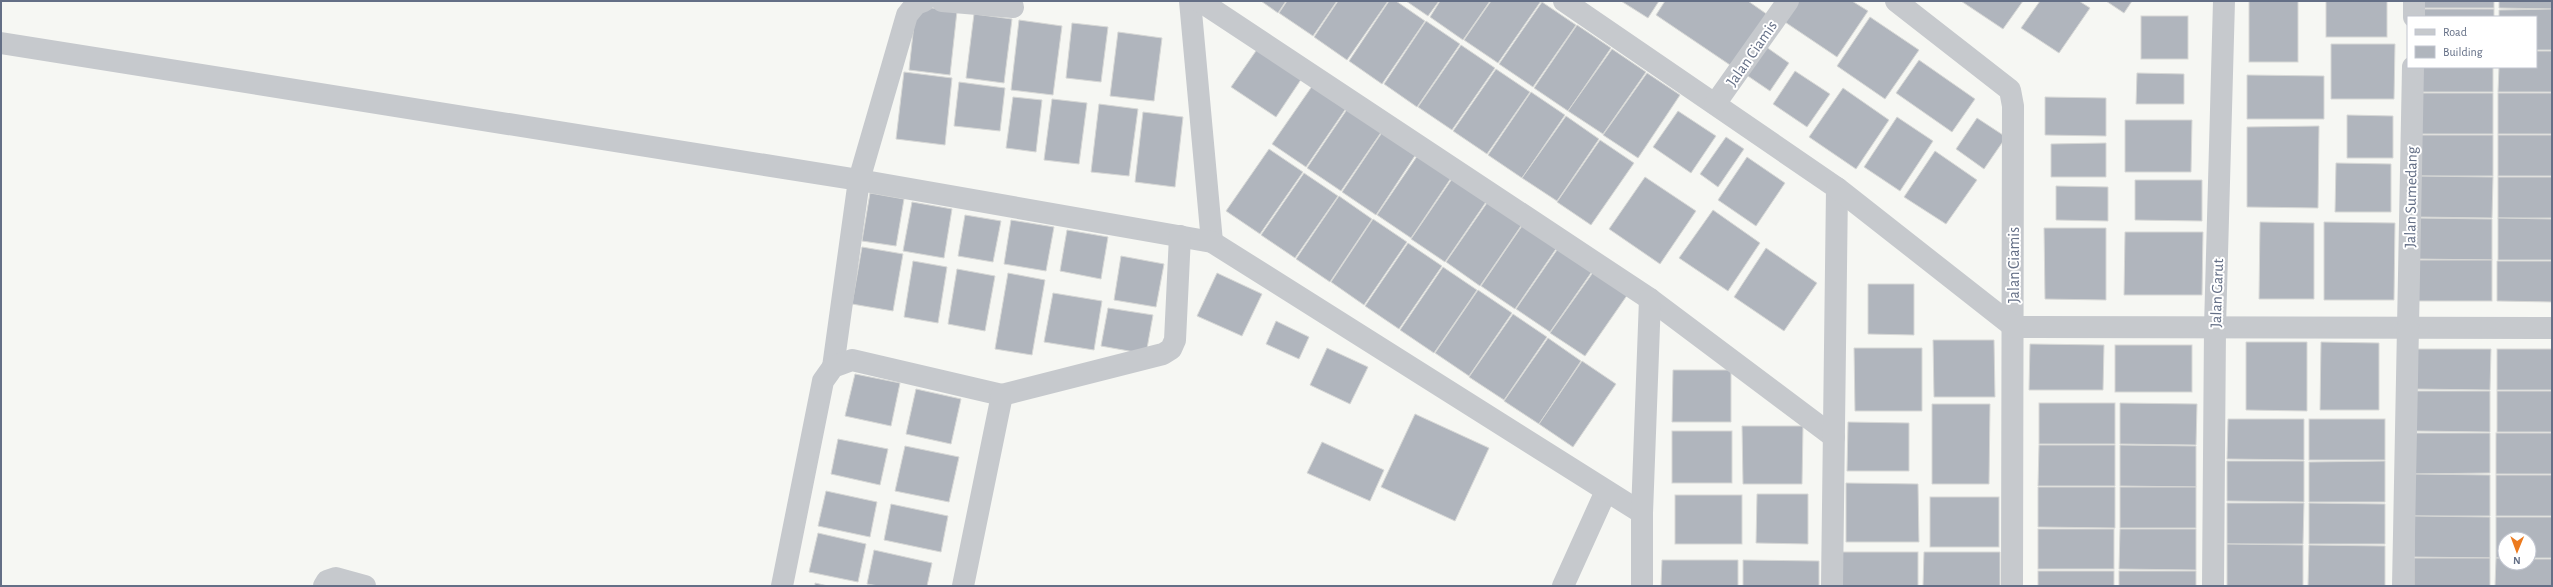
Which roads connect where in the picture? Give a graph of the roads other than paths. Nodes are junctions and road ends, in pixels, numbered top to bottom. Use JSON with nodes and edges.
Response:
{"nodes":[{"id":1,"x":924,"y":1,"type":"edge"},
{"id":2,"x":942,"y":1,"type":"edge"},
{"id":3,"x":1190,"y":1,"type":"edge"},
{"id":4,"x":1200,"y":1,"type":"edge"},
{"id":5,"x":1564,"y":1,"type":"edge"},
{"id":6,"x":1788,"y":1,"type":"edge"},
{"id":7,"x":1896,"y":1,"type":"edge"},
{"id":8,"x":2224,"y":1,"type":"edge"},
{"id":9,"x":2414,"y":1,"type":"edge"},
{"id":10,"x":1013,"y":7,"type":"dead end"},
{"id":11,"x":2414,"y":16,"type":"edge"},
{"id":12,"x":1,"y":43,"type":"edge"},
{"id":13,"x":2413,"y":68,"type":"edge"},
{"id":14,"x":1715,"y":104,"type":"junction"},
{"id":15,"x":859,"y":180,"type":"junction"},
{"id":16,"x":1837,"y":188,"type":"junction"},
{"id":17,"x":1180,"y":236,"type":"junction"},
{"id":18,"x":1212,"y":242,"type":"junction"},
{"id":19,"x":1650,"y":299,"type":"junction"},
{"id":20,"x":2014,"y":327,"type":"junction"},
{"id":21,"x":2214,"y":327,"type":"junction"},
{"id":22,"x":2407,"y":328,"type":"junction"},
{"id":23,"x":2552,"y":328,"type":"edge"},
{"id":24,"x":833,"y":366,"type":"junction"},
{"id":25,"x":1002,"y":395,"type":"junction"},
{"id":26,"x":1834,"y":437,"type":"junction"},
{"id":27,"x":1606,"y":491,"type":"junction"},
{"id":28,"x":1642,"y":513,"type":"junction"},
{"id":29,"x":324,"y":586,"type":"edge"},
{"id":30,"x":365,"y":586,"type":"edge"},
{"id":31,"x":782,"y":586,"type":"edge"},
{"id":32,"x":963,"y":586,"type":"edge"},
{"id":33,"x":1563,"y":586,"type":"edge"},
{"id":34,"x":1642,"y":586,"type":"edge"},
{"id":35,"x":1832,"y":586,"type":"edge"},
{"id":36,"x":2012,"y":586,"type":"edge"},
{"id":37,"x":2213,"y":586,"type":"edge"},
{"id":38,"x":2403,"y":586,"type":"edge"}],
"edges":[{"from":1,"to":15,"type":"street"},
{"from":2,"to":10,"type":"street"},
{"from":3,"to":18,"type":"street"},
{"from":4,"to":19,"type":"street"},
{"from":5,"to":14,"type":"street"},
{"from":6,"to":14,"type":"street","name":"Jalan Ciamis"},
{"from":7,"to":20,"type":"street","name":"Jalan Ciamis"},
{"from":8,"to":21,"type":"street","name":"Jalan Garut"},
{"from":9,"to":11,"type":"street"},
{"from":12,"to":15,"type":"street"},
{"from":13,"to":22,"type":"street","name":"Jalan Sumedang"},
{"from":14,"to":16,"type":"street"},
{"from":15,"to":17,"type":"street"},
{"from":15,"to":24,"type":"street"},
{"from":16,"to":20,"type":"street"},
{"from":16,"to":26,"type":"street"},
{"from":17,"to":18,"type":"street"},
{"from":17,"to":25,"type":"street"},
{"from":18,"to":27,"type":"street"},
{"from":19,"to":26,"type":"street"},
{"from":19,"to":28,"type":"street"},
{"from":20,"to":21,"type":"street"},
{"from":20,"to":36,"type":"street","name":"Jalan Ciamis"},
{"from":21,"to":22,"type":"street"},
{"from":21,"to":37,"type":"street","name":"Jalan Garut"},
{"from":22,"to":23,"type":"street"},
{"from":22,"to":38,"type":"street","name":"Jalan Sumedang"},
{"from":24,"to":25,"type":"street"},
{"from":24,"to":31,"type":"street"},
{"from":25,"to":32,"type":"street"},
{"from":26,"to":35,"type":"street"},
{"from":27,"to":28,"type":"street"},
{"from":27,"to":33,"type":"street"},
{"from":28,"to":34,"type":"street"},
{"from":29,"to":30,"type":"street"}]}
